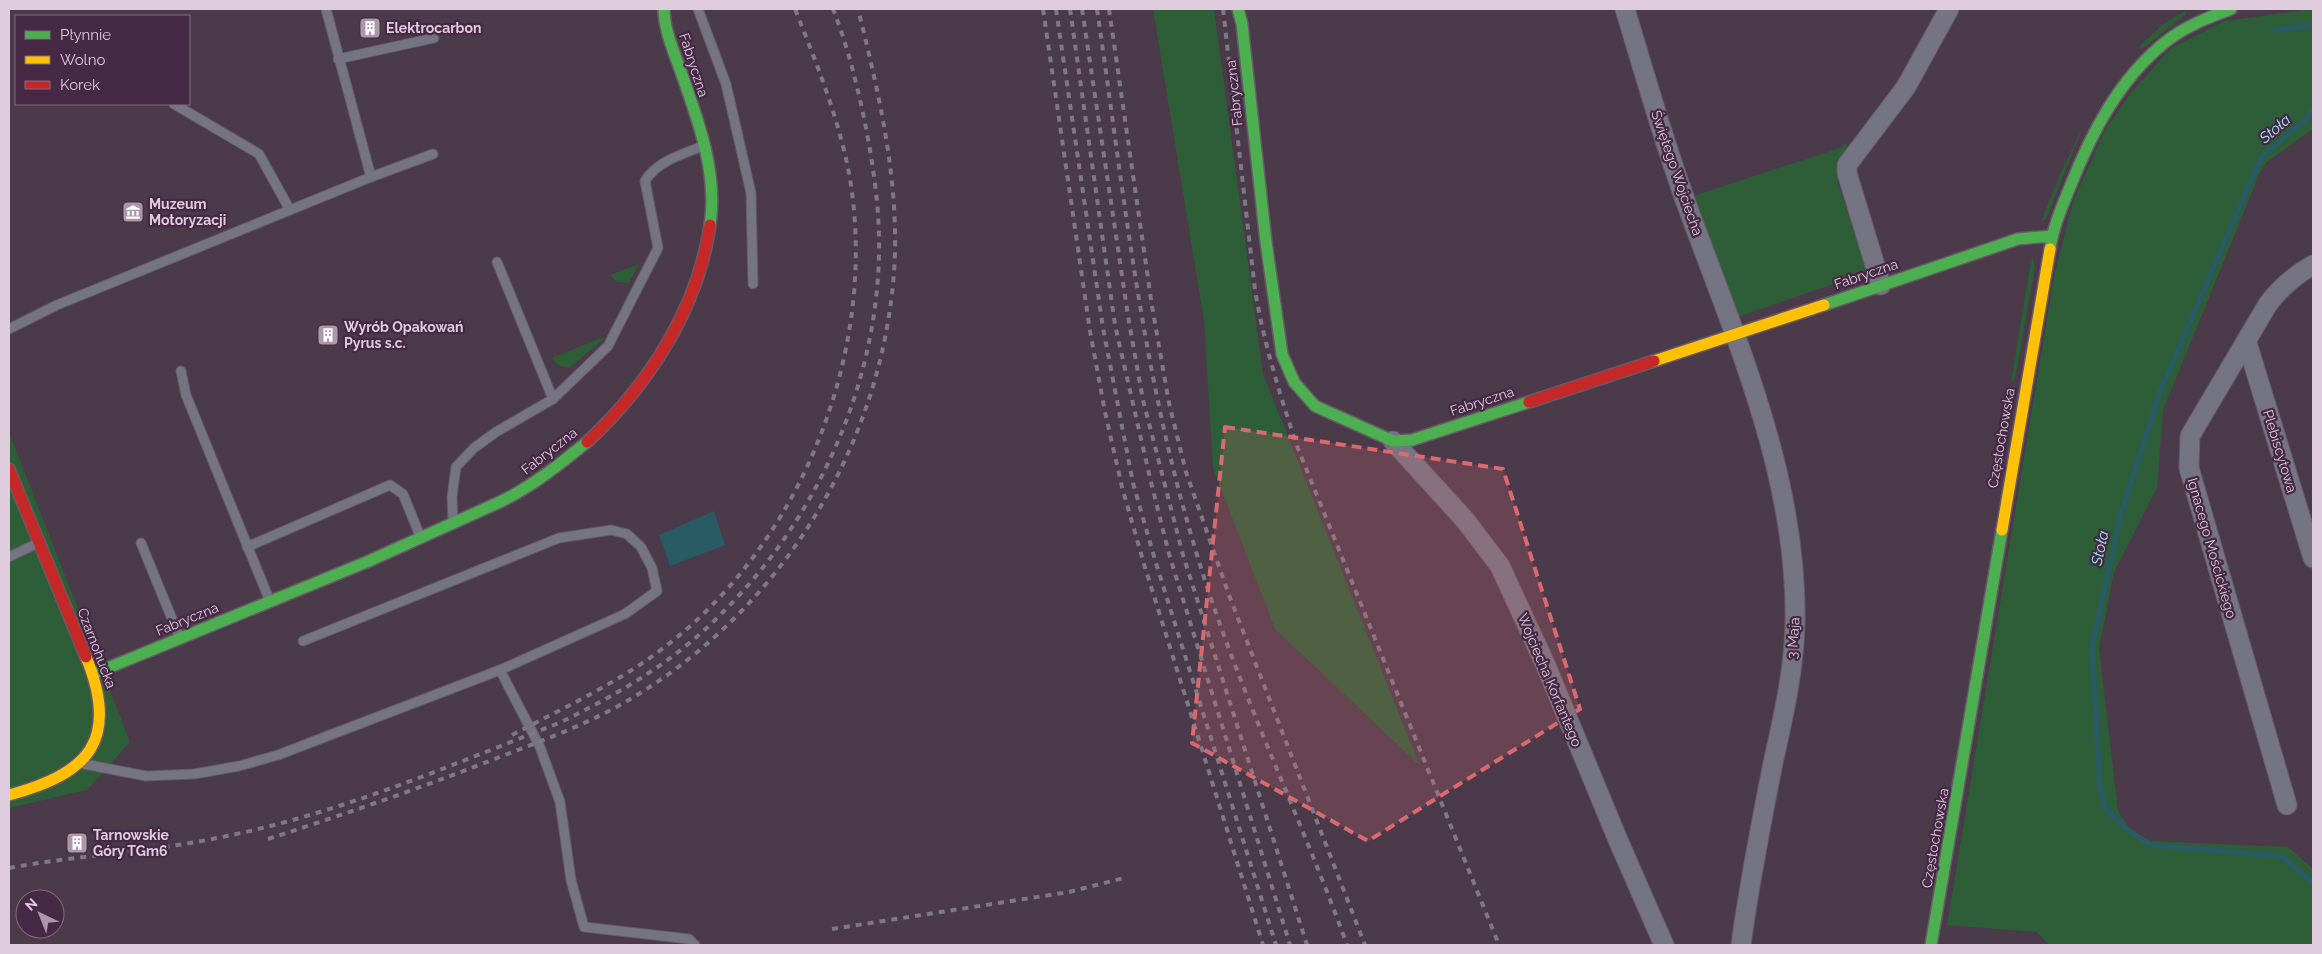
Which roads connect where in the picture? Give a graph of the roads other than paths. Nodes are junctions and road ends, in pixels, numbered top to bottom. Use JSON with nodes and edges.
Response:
{"nodes":[{"id":1,"x":326,"y":9,"type":"edge"},
{"id":2,"x":664,"y":9,"type":"edge"},
{"id":3,"x":698,"y":9,"type":"edge"},
{"id":4,"x":1238,"y":9,"type":"edge"},
{"id":5,"x":1624,"y":9,"type":"edge"},
{"id":6,"x":1949,"y":9,"type":"edge"},
{"id":7,"x":2231,"y":9,"type":"edge"},
{"id":8,"x":434,"y":38,"type":"dead end"},
{"id":9,"x":338,"y":59,"type":"junction"},
{"id":10,"x":176,"y":105,"type":"edge"},
{"id":11,"x":703,"y":146,"type":"junction"},
{"id":12,"x":433,"y":154,"type":"dead end"},
{"id":13,"x":371,"y":177,"type":"junction"},
{"id":14,"x":290,"y":210,"type":"junction"},
{"id":15,"x":2052,"y":236,"type":"junction"},
{"id":16,"x":497,"y":262,"type":"dead end"},
{"id":17,"x":2313,"y":265,"type":"edge"},
{"id":18,"x":753,"y":284,"type":"dead end"},
{"id":19,"x":1881,"y":285,"type":"junction"},
{"id":20,"x":9,"y":329,"type":"edge"},
{"id":21,"x":1735,"y":335,"type":"junction"},
{"id":22,"x":2247,"y":343,"type":"junction"},
{"id":23,"x":181,"y":370,"type":"dead end"},
{"id":24,"x":553,"y":399,"type":"junction"},
{"id":25,"x":1393,"y":441,"type":"junction"},
{"id":26,"x":9,"y":469,"type":"edge"},
{"id":27,"x":454,"y":523,"type":"junction"},
{"id":28,"x":422,"y":538,"type":"junction"},
{"id":29,"x":39,"y":542,"type":"junction"},
{"id":30,"x":141,"y":543,"type":"dead end"},
{"id":31,"x":248,"y":548,"type":"junction"},
{"id":32,"x":9,"y":557,"type":"edge"},
{"id":33,"x":2313,"y":558,"type":"edge"},
{"id":34,"x":270,"y":602,"type":"junction"},
{"id":35,"x":180,"y":638,"type":"junction"},
{"id":36,"x":303,"y":641,"type":"dead end"},
{"id":37,"x":500,"y":670,"type":"junction"},
{"id":38,"x":92,"y":674,"type":"junction"},
{"id":39,"x":79,"y":763,"type":"junction"},
{"id":40,"x":9,"y":796,"type":"edge"},
{"id":41,"x":2287,"y":805,"type":"dead end"},
{"id":42,"x":695,"y":945,"type":"edge"},
{"id":43,"x":1664,"y":945,"type":"edge"},
{"id":44,"x":1741,"y":945,"type":"edge"},
{"id":45,"x":1931,"y":945,"type":"edge"}],
"edges":[{"from":1,"to":9,"type":"lane"},
{"from":2,"to":11,"type":"street","name":"Fabryczna"},
{"from":3,"to":18,"type":"lane"},
{"from":4,"to":25,"type":"street","name":"Fabryczna"},
{"from":5,"to":21,"type":"street","name":"Świętego Wojciecha"},
{"from":6,"to":19,"type":"street"},
{"from":7,"to":15,"type":"street","name":"Częstochowska"},
{"from":8,"to":9,"type":"lane"},
{"from":9,"to":13,"type":"lane"},
{"from":10,"to":14,"type":"lane"},
{"from":11,"to":24,"type":"lane"},
{"from":11,"to":27,"type":"street","name":"Fabryczna"},
{"from":12,"to":13,"type":"lane"},
{"from":13,"to":14,"type":"lane"},
{"from":14,"to":20,"type":"lane"},
{"from":15,"to":19,"type":"street","name":"Fabryczna"},
{"from":15,"to":45,"type":"street","name":"Częstochowska"},
{"from":16,"to":24,"type":"lane"},
{"from":17,"to":22,"type":"street","name":"Ignacego Mościckiego"},
{"from":19,"to":21,"type":"street","name":"Fabryczna"},
{"from":21,"to":25,"type":"street","name":"Fabryczna"},
{"from":21,"to":44,"type":"street","name":"3 Maja"},
{"from":22,"to":33,"type":"street","name":"Plebiscytowa"},
{"from":22,"to":41,"type":"street","name":"Ignacego Mościckiego"},
{"from":23,"to":31,"type":"lane"},
{"from":24,"to":27,"type":"lane"},
{"from":25,"to":43,"type":"street","name":"Wojciecha Korfantego"},
{"from":26,"to":29,"type":"street","name":"Czarnohucka"},
{"from":27,"to":28,"type":"street","name":"Fabryczna"},
{"from":28,"to":31,"type":"lane"},
{"from":28,"to":34,"type":"street","name":"Fabryczna"},
{"from":29,"to":32,"type":"lane"},
{"from":29,"to":38,"type":"street","name":"Czarnohucka"},
{"from":30,"to":35,"type":"lane"},
{"from":31,"to":34,"type":"lane"},
{"from":34,"to":35,"type":"street","name":"Fabryczna"},
{"from":35,"to":38,"type":"street","name":"Fabryczna"},
{"from":36,"to":37,"type":"lane"},
{"from":37,"to":39,"type":"lane"},
{"from":37,"to":42,"type":"lane"},
{"from":38,"to":39,"type":"street","name":"Czarnohucka"},
{"from":39,"to":40,"type":"street","name":"Czarnohucka"}]}
